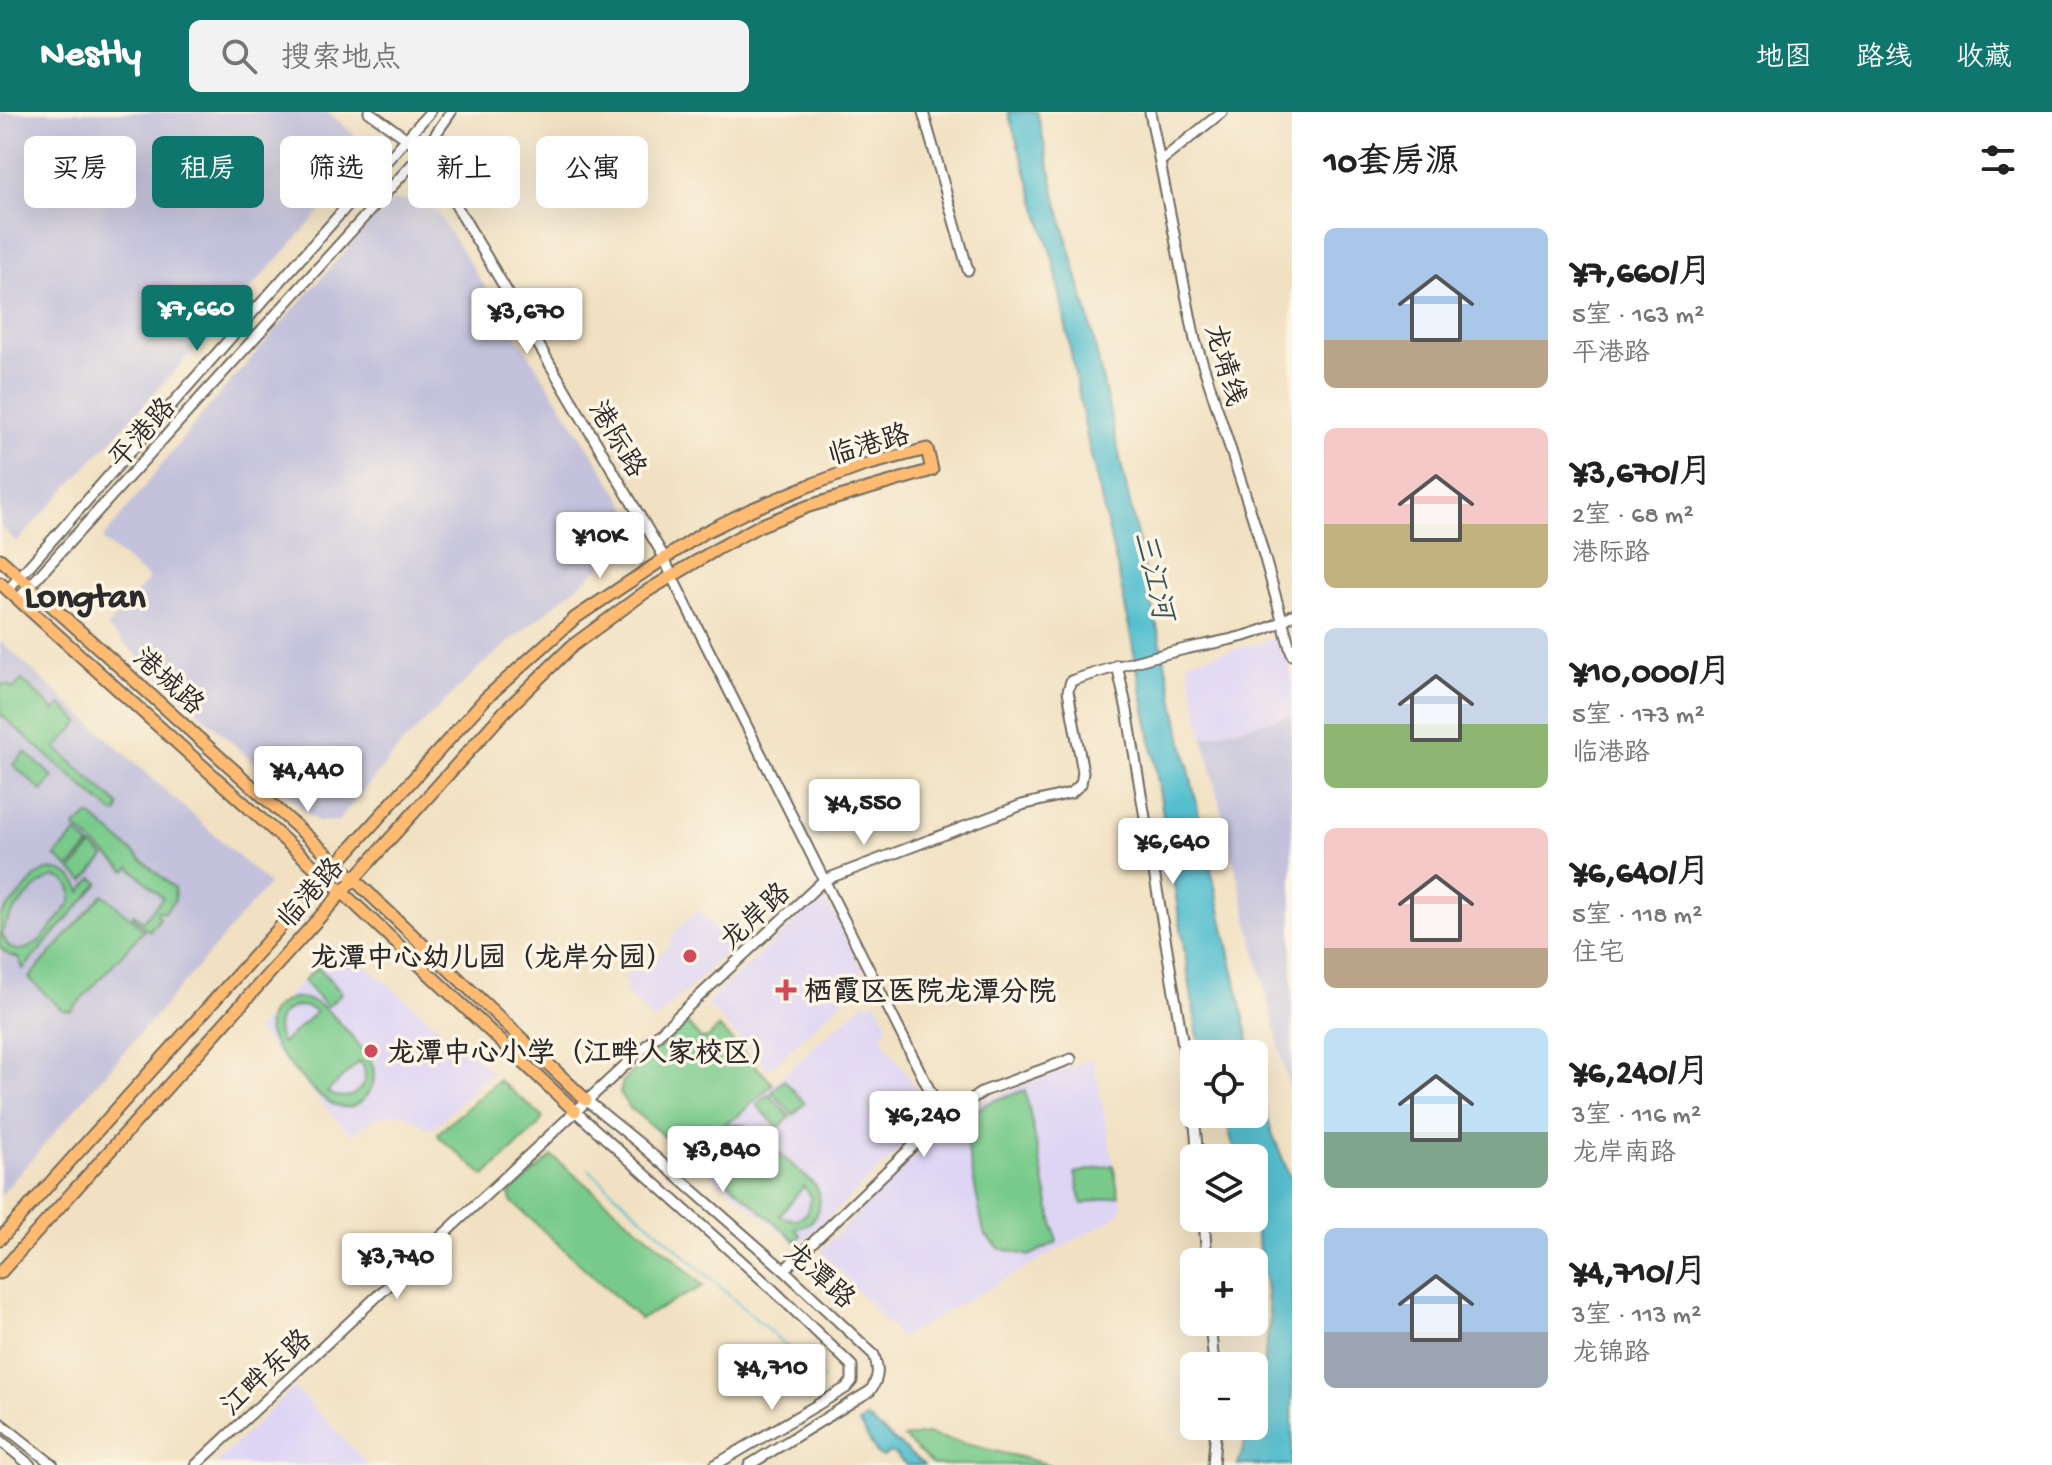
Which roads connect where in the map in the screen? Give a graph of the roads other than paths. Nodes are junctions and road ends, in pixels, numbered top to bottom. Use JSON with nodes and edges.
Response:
{"nodes":[{"id":1,"x":369,"y":112,"type":"edge"},
{"id":2,"x":430,"y":112,"type":"edge"},
{"id":3,"x":451,"y":112,"type":"edge"},
{"id":4,"x":923,"y":112,"type":"edge"},
{"id":5,"x":1150,"y":112,"type":"edge"},
{"id":6,"x":1222,"y":112,"type":"edge"},
{"id":7,"x":411,"y":136,"type":"edge"},
{"id":8,"x":434,"y":136,"type":"edge"},
{"id":9,"x":408,"y":137,"type":"edge"},
{"id":10,"x":408,"y":139,"type":"edge"},
{"id":11,"x":1162,"y":160,"type":"junction"},
{"id":12,"x":408,"y":169,"type":"edge"},
{"id":13,"x":458,"y":208,"type":"edge"},
{"id":14,"x":968,"y":270,"type":"dead end"},
{"id":15,"x":664,"y":557,"type":"junction"},
{"id":16,"x":0,"y":559,"type":"edge"},
{"id":17,"x":21,"y":577,"type":"junction"},
{"id":18,"x":672,"y":577,"type":"junction"},
{"id":19,"x":4,"y":586,"type":"edge"},
{"id":20,"x":31,"y":586,"type":"junction"},
{"id":21,"x":18,"y":599,"type":"junction"},
{"id":22,"x":1292,"y":615,"type":"edge"},
{"id":23,"x":1282,"y":623,"type":"junction"},
{"id":24,"x":1292,"y":655,"type":"edge"},
{"id":25,"x":1117,"y":665,"type":"junction"},
{"id":26,"x":338,"y":864,"type":"junction"},
{"id":27,"x":325,"y":878,"type":"junction"},
{"id":28,"x":353,"y":879,"type":"junction"},
{"id":29,"x":824,"y":880,"type":"junction"},
{"id":30,"x":341,"y":891,"type":"junction"},
{"id":31,"x":1182,"y":1040,"type":"edge"},
{"id":32,"x":1071,"y":1059,"type":"dead end"},
{"id":33,"x":586,"y":1100,"type":"junction"},
{"id":34,"x":575,"y":1111,"type":"junction"},
{"id":35,"x":943,"y":1117,"type":"junction"},
{"id":36,"x":0,"y":1239,"type":"edge"},
{"id":37,"x":784,"y":1270,"type":"junction"},
{"id":38,"x":0,"y":1273,"type":"edge"},
{"id":39,"x":0,"y":1423,"type":"edge"},
{"id":40,"x":0,"y":1440,"type":"edge"},
{"id":41,"x":1215,"y":1440,"type":"edge"},
{"id":42,"x":30,"y":1465,"type":"edge"},
{"id":43,"x":53,"y":1465,"type":"edge"},
{"id":44,"x":196,"y":1465,"type":"edge"},
{"id":45,"x":715,"y":1465,"type":"edge"},
{"id":46,"x":749,"y":1465,"type":"edge"},
{"id":47,"x":1213,"y":1465,"type":"edge"}],
"edges":[{"from":1,"to":9,"type":"street","name":"港际路"},
{"from":2,"to":7,"type":"street","name":"平港路"},
{"from":3,"to":8,"type":"street","name":"平港路"},
{"from":4,"to":14,"type":"street"},
{"from":5,"to":11,"type":"street","name":"龙靖线"},
{"from":6,"to":11,"type":"street"},
{"from":10,"to":17,"type":"street","name":"平港路"},
{"from":11,"to":23,"type":"street","name":"龙靖线"},
{"from":12,"to":20,"type":"street","name":"平港路"},
{"from":13,"to":15,"type":"street","name":"港际路"},
{"from":15,"to":18,"type":"street","name":"港际路"},
{"from":15,"to":18,"type":"main road","name":"临港路"},
{"from":15,"to":26,"type":"main road","name":"临港路"},
{"from":16,"to":17,"type":"main road","name":"港城路"},
{"from":17,"to":19,"type":"street","name":"平港路"},
{"from":17,"to":20,"type":"main road","name":"港城路"},
{"from":18,"to":28,"type":"main road","name":"临港路"},
{"from":18,"to":29,"type":"street","name":"港际路"},
{"from":19,"to":21,"type":"main road","name":"港城路"},
{"from":20,"to":21,"type":"street","name":"平港路"},
{"from":20,"to":26,"type":"main road","name":"港城路"},
{"from":21,"to":27,"type":"main road","name":"港城路"},
{"from":22,"to":23,"type":"street"},
{"from":23,"to":24,"type":"street","name":"龙靖线"},
{"from":23,"to":25,"type":"street"},
{"from":25,"to":29,"type":"street","name":"龙岸路"},
{"from":25,"to":31,"type":"street"},
{"from":26,"to":27,"type":"main road","name":"临港路"},
{"from":26,"to":28,"type":"main road","name":"港城路"},
{"from":27,"to":30,"type":"main road","name":"港城路"},
{"from":27,"to":36,"type":"main road","name":"临港路"},
{"from":28,"to":30,"type":"main road","name":"临港路"},
{"from":28,"to":33,"type":"main road","name":"港城路"},
{"from":29,"to":33,"type":"street","name":"龙岸路"},
{"from":29,"to":35,"type":"street","name":"港际路"},
{"from":30,"to":34,"type":"main road","name":"港城路"},
{"from":30,"to":38,"type":"main road","name":"临港路"},
{"from":32,"to":35,"type":"street"},
{"from":33,"to":34,"type":"street","name":"龙岸路"},
{"from":33,"to":37,"type":"street","name":"龙潭路"},
{"from":34,"to":44,"type":"street","name":"江畔东路"},
{"from":34,"to":45,"type":"street","name":"龙潭路"},
{"from":35,"to":37,"type":"street"},
{"from":37,"to":46,"type":"street","name":"龙潭路"},
{"from":39,"to":43,"type":"street"},
{"from":40,"to":42,"type":"street"},
{"from":41,"to":47,"type":"street"}]}
